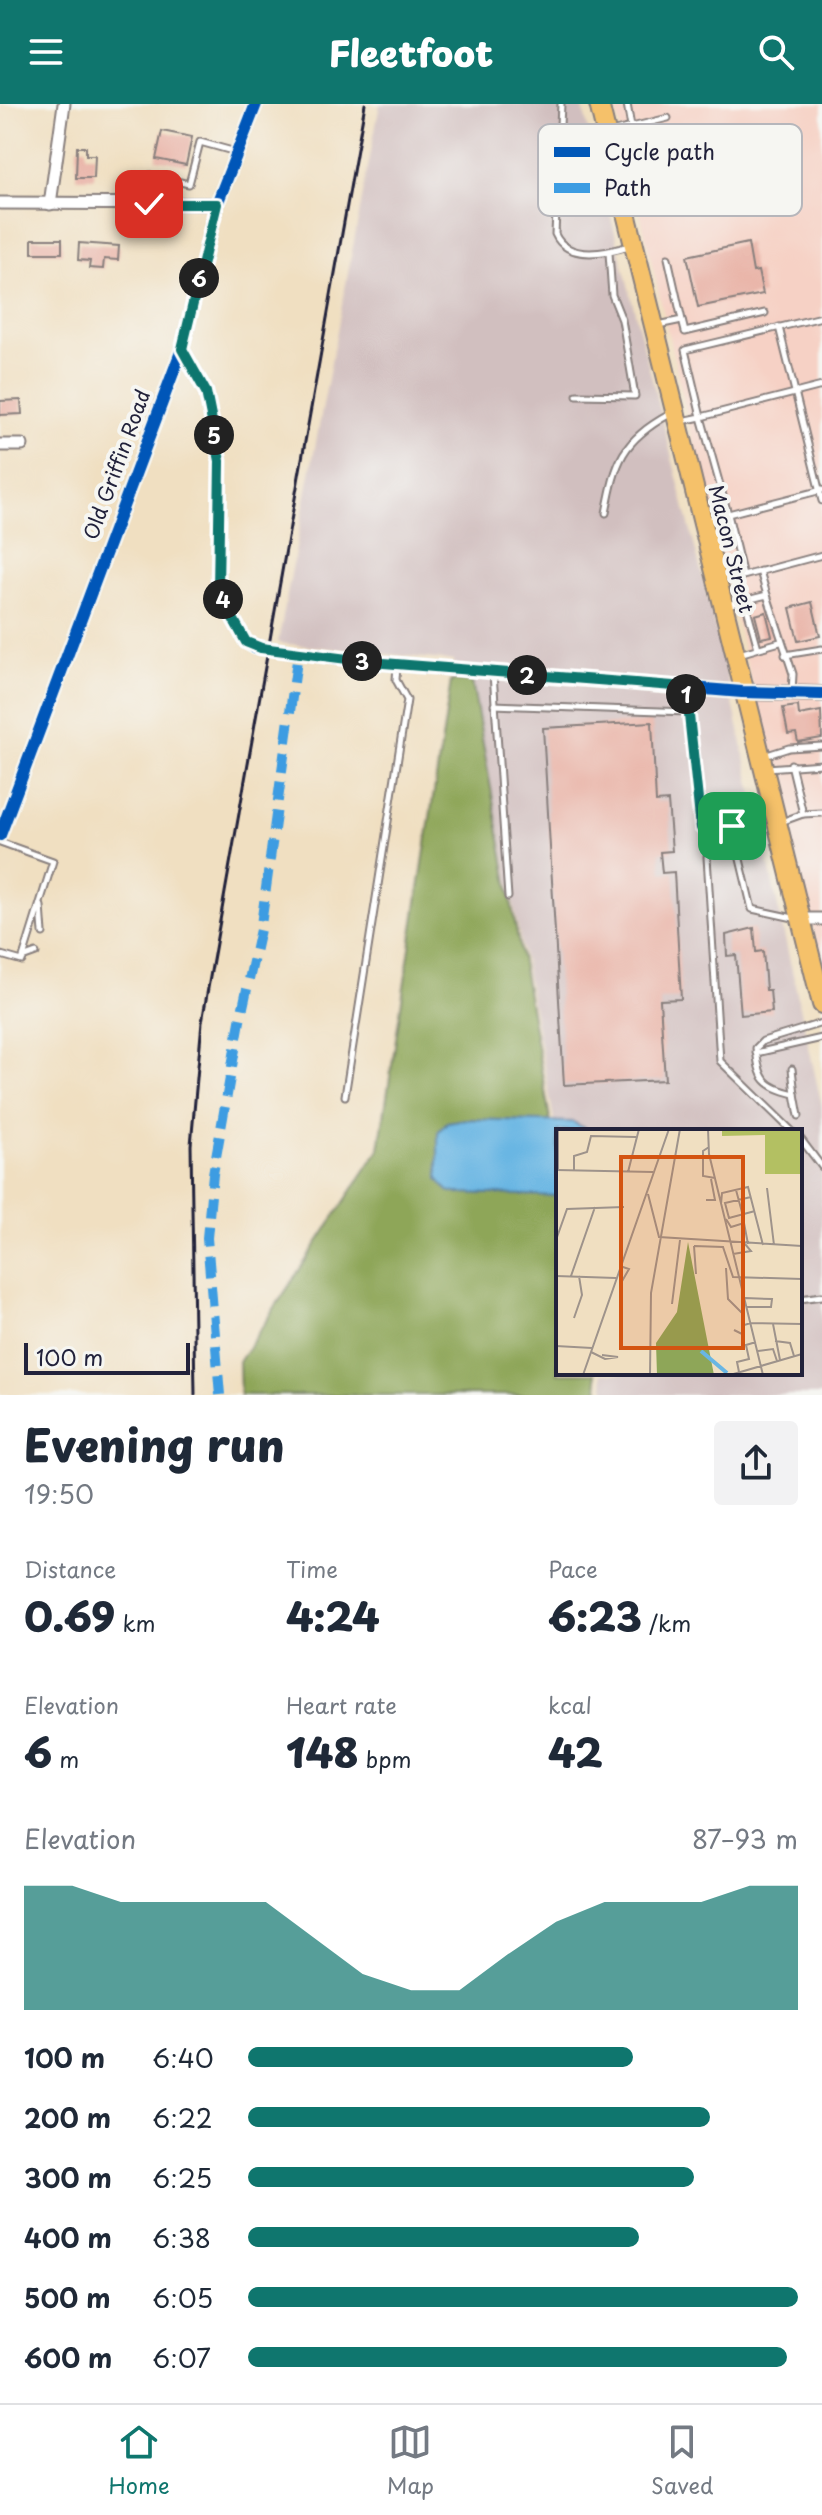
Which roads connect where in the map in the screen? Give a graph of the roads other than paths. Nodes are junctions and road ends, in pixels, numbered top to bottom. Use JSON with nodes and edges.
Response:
{"nodes":[{"id":1,"x":64,"y":104,"type":"edge"},
{"id":2,"x":256,"y":104,"type":"edge"},
{"id":3,"x":561,"y":104,"type":"edge"},
{"id":4,"x":599,"y":104,"type":"edge"},
{"id":5,"x":627,"y":104,"type":"edge"},
{"id":6,"x":668,"y":118,"type":"dead end"},
{"id":7,"x":560,"y":124,"type":"edge"},
{"id":8,"x":604,"y":124,"type":"edge"},
{"id":9,"x":630,"y":124,"type":"edge"},
{"id":10,"x":643,"y":124,"type":"edge"},
{"id":11,"x":237,"y":153,"type":"junction"},
{"id":12,"x":0,"y":203,"type":"edge"},
{"id":13,"x":50,"y":204,"type":"junction"},
{"id":14,"x":149,"y":204,"type":"junction"},
{"id":15,"x":217,"y":204,"type":"junction"},
{"id":16,"x":556,"y":216,"type":"edge"},
{"id":17,"x":626,"y":216,"type":"edge"},
{"id":18,"x":633,"y":245,"type":"junction"},
{"id":19,"x":609,"y":253,"type":"junction"},
{"id":20,"x":668,"y":258,"type":"dead end"},
{"id":21,"x":765,"y":313,"type":"dead end"},
{"id":22,"x":822,"y":317,"type":"edge"},
{"id":23,"x":682,"y":320,"type":"junction"},
{"id":24,"x":654,"y":327,"type":"junction"},
{"id":25,"x":779,"y":327,"type":"junction"},
{"id":26,"x":182,"y":349,"type":"junction"},
{"id":27,"x":822,"y":386,"type":"edge"},
{"id":28,"x":795,"y":392,"type":"junction"},
{"id":29,"x":577,"y":395,"type":"dead end"},
{"id":30,"x":676,"y":417,"type":"junction"},
{"id":31,"x":701,"y":417,"type":"junction"},
{"id":32,"x":0,"y":445,"type":"edge"},
{"id":33,"x":22,"y":445,"type":"dead end"},
{"id":34,"x":821,"y":490,"type":"edge"},
{"id":35,"x":822,"y":501,"type":"edge"},
{"id":36,"x":606,"y":513,"type":"dead end"},
{"id":37,"x":728,"y":514,"type":"junction"},
{"id":38,"x":702,"y":522,"type":"junction"},
{"id":39,"x":822,"y":555,"type":"edge"},
{"id":40,"x":760,"y":571,"type":"junction"},
{"id":41,"x":767,"y":595,"type":"junction"},
{"id":42,"x":745,"y":601,"type":"junction"},
{"id":43,"x":722,"y":606,"type":"junction"},
{"id":44,"x":780,"y":642,"type":"junction"},
{"id":45,"x":758,"y":648,"type":"junction"},
{"id":46,"x":822,"y":649,"type":"edge"},
{"id":47,"x":785,"y":655,"type":"junction"},
{"id":48,"x":734,"y":656,"type":"junction"},
{"id":49,"x":397,"y":664,"type":"junction"},
{"id":50,"x":493,"y":672,"type":"junction"},
{"id":51,"x":686,"y":687,"type":"junction"},
{"id":52,"x":742,"y":692,"type":"junction"},
{"id":53,"x":792,"y":693,"type":"junction"},
{"id":54,"x":822,"y":694,"type":"edge"},
{"id":55,"x":494,"y":705,"type":"junction"},
{"id":56,"x":688,"y":712,"type":"junction"},
{"id":57,"x":822,"y":746,"type":"edge"},
{"id":58,"x":760,"y":763,"type":"junction"},
{"id":59,"x":791,"y":764,"type":"junction"},
{"id":60,"x":822,"y":764,"type":"edge"},
{"id":61,"x":822,"y":813,"type":"edge"},
{"id":62,"x":803,"y":814,"type":"junction"},
{"id":63,"x":776,"y":824,"type":"junction"},
{"id":64,"x":0,"y":835,"type":"edge"},
{"id":65,"x":0,"y":842,"type":"edge"},
{"id":66,"x":707,"y":857,"type":"dead end"},
{"id":67,"x":508,"y":897,"type":"dead end"},
{"id":68,"x":41,"y":903,"type":"junction"},
{"id":69,"x":800,"y":919,"type":"junction"},
{"id":70,"x":822,"y":919,"type":"edge"},
{"id":71,"x":43,"y":933,"type":"dead end"},
{"id":72,"x":36,"y":953,"type":"dead end"},
{"id":73,"x":1,"y":955,"type":"edge"},
{"id":74,"x":23,"y":959,"type":"junction"},
{"id":75,"x":822,"y":1004,"type":"edge"},
{"id":76,"x":822,"y":1023,"type":"edge"},
{"id":77,"x":822,"y":1038,"type":"edge"},
{"id":78,"x":756,"y":1053,"type":"junction"},
{"id":79,"x":792,"y":1069,"type":"dead end"},
{"id":80,"x":795,"y":1094,"type":"junction"},
{"id":81,"x":345,"y":1096,"type":"dead end"},
{"id":82,"x":799,"y":1116,"type":"dead end"},
{"id":83,"x":790,"y":1129,"type":"edge"},
{"id":84,"x":802,"y":1141,"type":"edge"},
{"id":85,"x":822,"y":1167,"type":"edge"},
{"id":86,"x":822,"y":1296,"type":"edge"},
{"id":87,"x":802,"y":1299,"type":"edge"}],
"edges":[{"from":1,"to":13,"type":"street"},
{"from":2,"to":11,"type":"street","name":"Old Griffin Road"},
{"from":3,"to":7,"type":"lane"},
{"from":4,"to":8,"type":"main road","name":"Macon Street"},
{"from":5,"to":9,"type":"lane"},
{"from":6,"to":10,"type":"lane"},
{"from":11,"to":14,"type":"lane"},
{"from":11,"to":15,"type":"street","name":"Old Griffin Road"},
{"from":12,"to":13,"type":"street"},
{"from":13,"to":14,"type":"street"},
{"from":14,"to":15,"type":"street"},
{"from":15,"to":26,"type":"street","name":"Old Griffin Road"},
{"from":16,"to":19,"type":"lane"},
{"from":17,"to":18,"type":"main road","name":"Macon Street"},
{"from":18,"to":19,"type":"lane"},
{"from":18,"to":24,"type":"main road","name":"Macon Street"},
{"from":19,"to":29,"type":"lane"},
{"from":20,"to":23,"type":"lane"},
{"from":21,"to":23,"type":"lane"},
{"from":22,"to":25,"type":"lane"},
{"from":23,"to":24,"type":"lane"},
{"from":24,"to":30,"type":"main road","name":"Macon Street"},
{"from":25,"to":28,"type":"lane"},
{"from":25,"to":31,"type":"lane"},
{"from":26,"to":49,"type":"street"},
{"from":26,"to":64,"type":"street","name":"Old Griffin Road"},
{"from":27,"to":28,"type":"lane"},
{"from":28,"to":31,"type":"lane"},
{"from":28,"to":34,"type":"lane"},
{"from":30,"to":31,"type":"lane"},
{"from":30,"to":36,"type":"lane"},
{"from":30,"to":38,"type":"main road","name":"Macon Street"},
{"from":31,"to":37,"type":"lane"},
{"from":32,"to":33,"type":"street"},
{"from":34,"to":35,"type":"lane"},
{"from":34,"to":37,"type":"lane"},
{"from":37,"to":38,"type":"lane"},
{"from":37,"to":40,"type":"lane"},
{"from":38,"to":43,"type":"main road","name":"Macon Street"},
{"from":39,"to":40,"type":"lane"},
{"from":40,"to":41,"type":"lane"},
{"from":41,"to":42,"type":"lane"},
{"from":41,"to":44,"type":"lane"},
{"from":42,"to":43,"type":"lane"},
{"from":42,"to":45,"type":"lane"},
{"from":43,"to":48,"type":"main road","name":"Macon Street"},
{"from":44,"to":45,"type":"lane"},
{"from":44,"to":47,"type":"lane"},
{"from":45,"to":48,"type":"lane"},
{"from":46,"to":47,"type":"lane"},
{"from":47,"to":53,"type":"lane"},
{"from":48,"to":52,"type":"main road","name":"Macon Street"},
{"from":49,"to":50,"type":"street"},
{"from":49,"to":81,"type":"lane"},
{"from":50,"to":51,"type":"street"},
{"from":50,"to":55,"type":"lane"},
{"from":51,"to":52,"type":"street"},
{"from":51,"to":56,"type":"lane"},
{"from":52,"to":53,"type":"street"},
{"from":52,"to":58,"type":"main road","name":"Macon Street"},
{"from":53,"to":54,"type":"street"},
{"from":55,"to":56,"type":"lane"},
{"from":55,"to":67,"type":"lane"},
{"from":56,"to":69,"type":"lane"},
{"from":57,"to":58,"type":"lane"},
{"from":58,"to":59,"type":"lane"},
{"from":58,"to":63,"type":"main road","name":"Macon Street"},
{"from":59,"to":60,"type":"lane"},
{"from":59,"to":62,"type":"lane"},
{"from":61,"to":62,"type":"lane"},
{"from":62,"to":63,"type":"lane"},
{"from":63,"to":69,"type":"main road","name":"Macon Street"},
{"from":65,"to":68,"type":"lane"},
{"from":66,"to":83,"type":"lane"},
{"from":68,"to":71,"type":"lane"},
{"from":68,"to":74,"type":"lane"},
{"from":69,"to":70,"type":"street"},
{"from":69,"to":75,"type":"main road","name":"Macon Street"},
{"from":72,"to":74,"type":"lane"},
{"from":73,"to":74,"type":"lane"},
{"from":76,"to":78,"type":"lane"},
{"from":77,"to":78,"type":"lane"},
{"from":78,"to":80,"type":"lane"},
{"from":79,"to":80,"type":"lane"},
{"from":80,"to":82,"type":"lane"},
{"from":84,"to":85,"type":"lane"},
{"from":86,"to":87,"type":"lane"}]}
